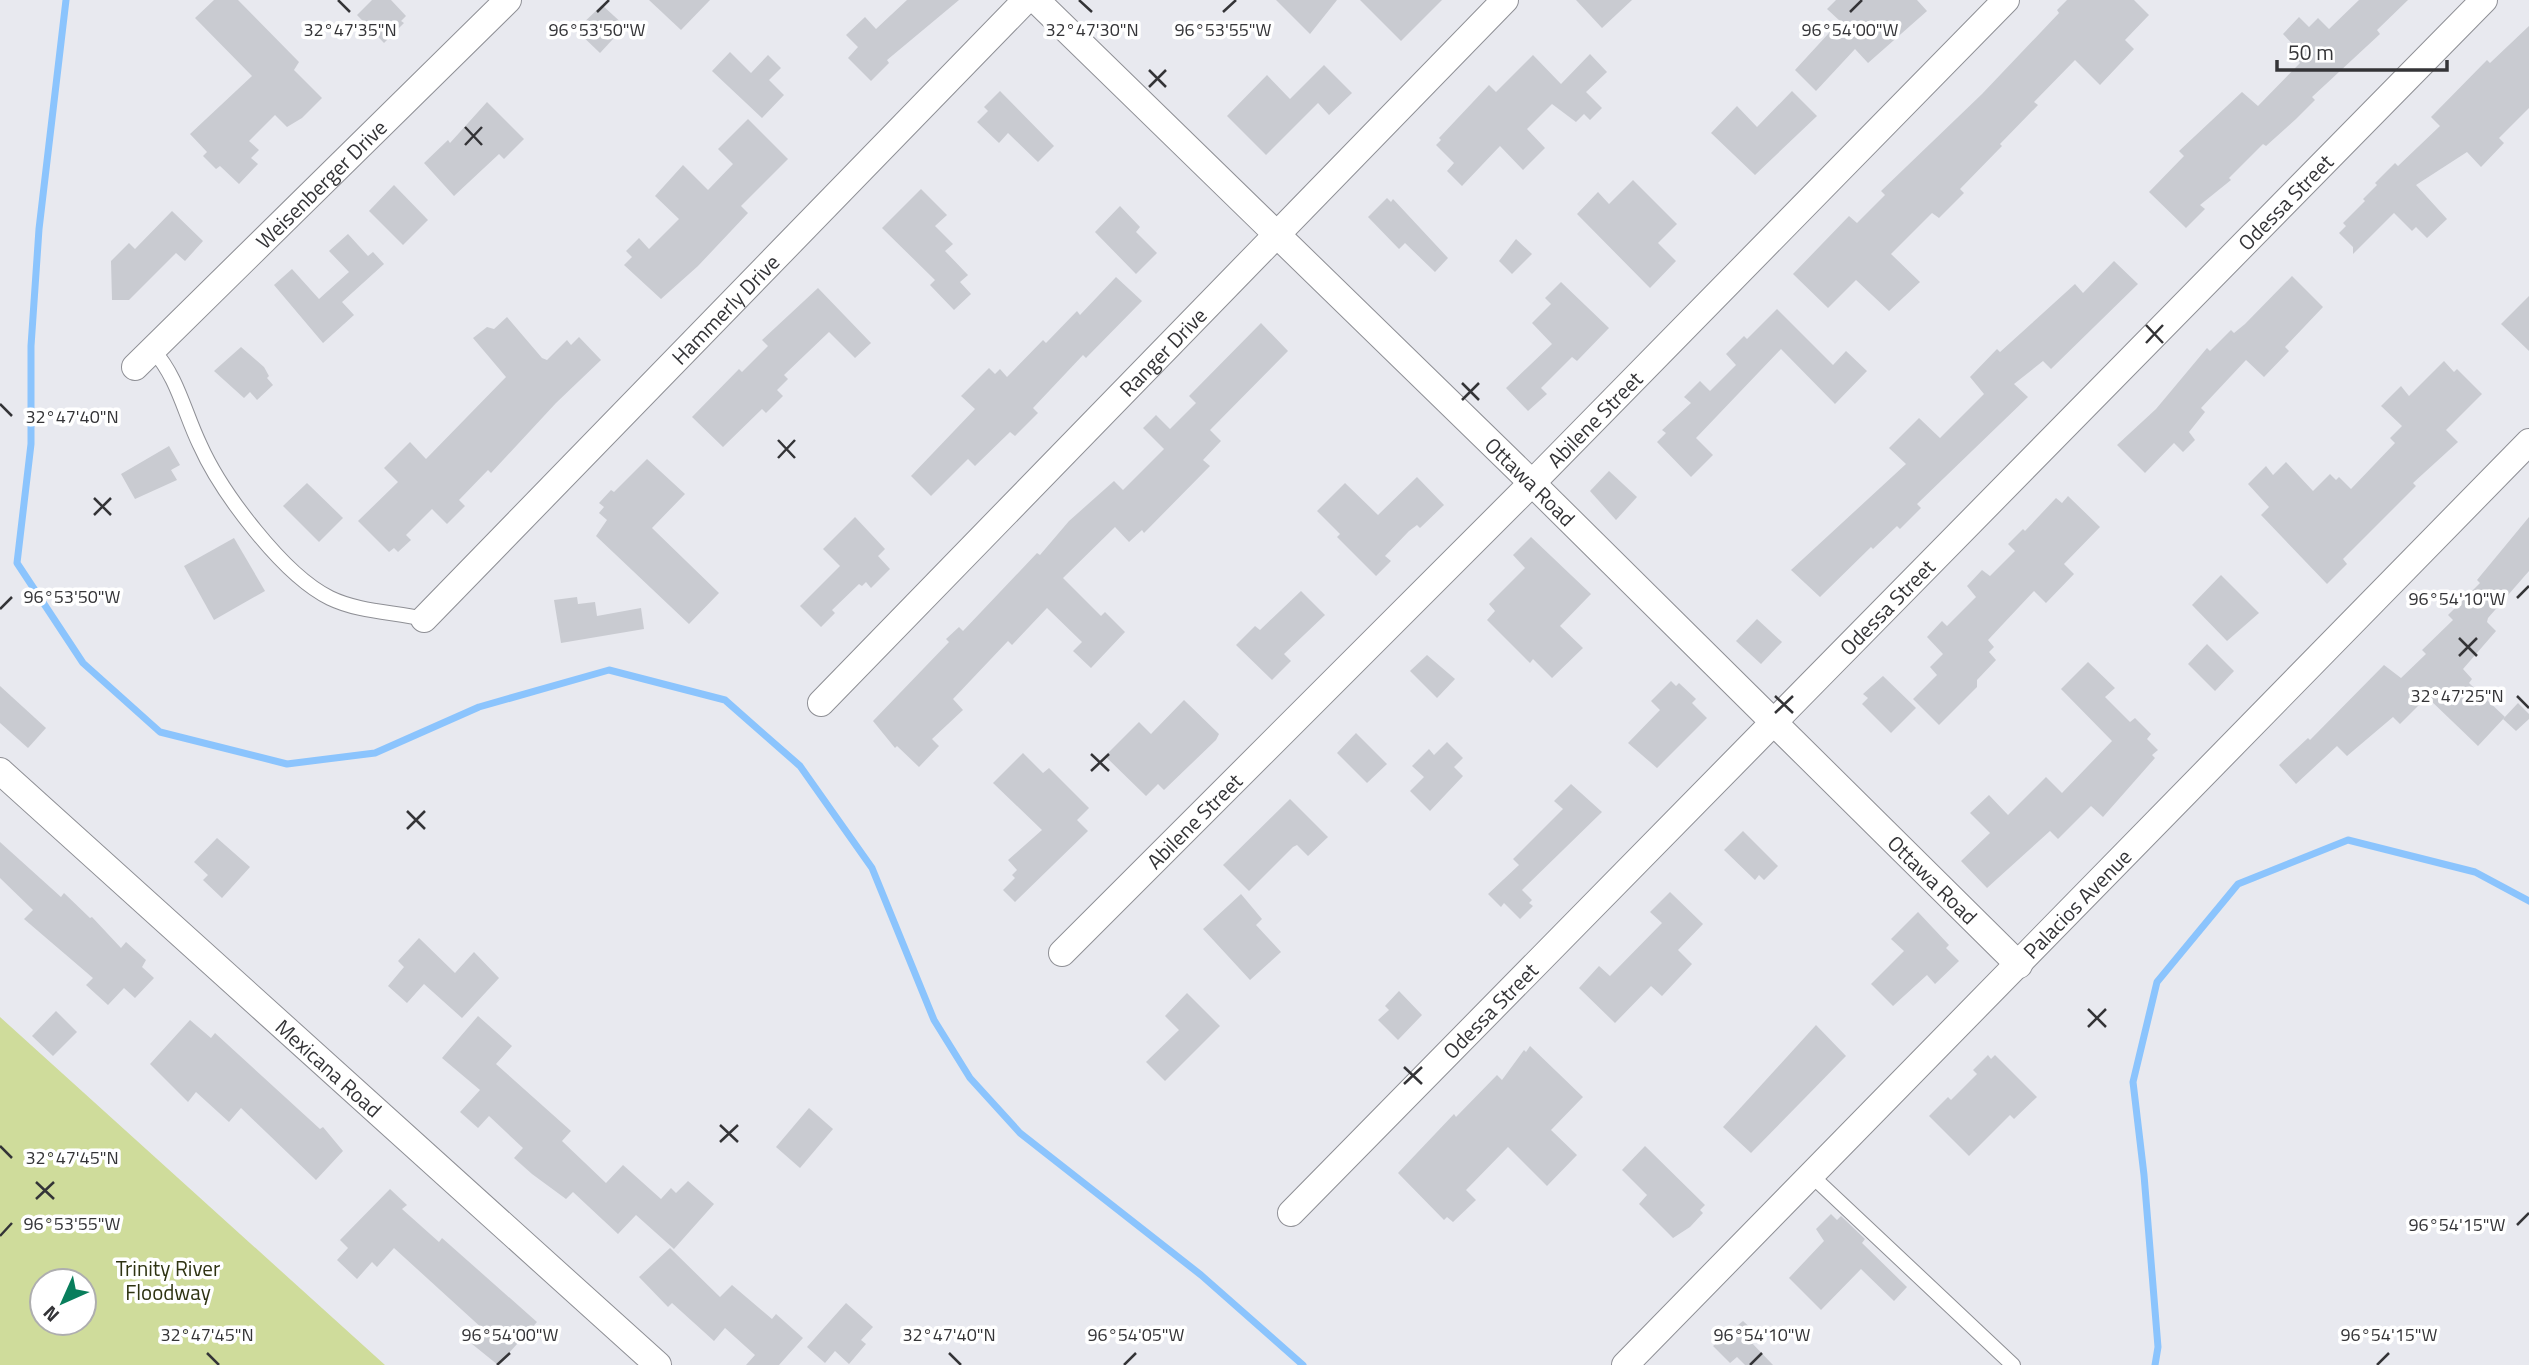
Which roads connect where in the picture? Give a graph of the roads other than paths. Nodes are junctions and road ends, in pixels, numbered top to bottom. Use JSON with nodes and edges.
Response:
{"nodes":[{"id":1,"x":508,"y":0,"type":"edge"},
{"id":2,"x":1026,"y":0,"type":"edge"},
{"id":3,"x":1036,"y":0,"type":"edge"},
{"id":4,"x":1505,"y":0,"type":"edge"},
{"id":5,"x":2006,"y":0,"type":"edge"},
{"id":6,"x":2484,"y":0,"type":"edge"},
{"id":7,"x":1277,"y":234,"type":"junction"},
{"id":8,"x":144,"y":359,"type":"joint"},
{"id":9,"x":2529,"y":442,"type":"edge"},
{"id":10,"x":1532,"y":483,"type":"junction"},
{"id":11,"x":424,"y":619,"type":"joint"},
{"id":12,"x":821,"y":703,"type":"dead end"},
{"id":13,"x":1775,"y":724,"type":"junction"},
{"id":14,"x":0,"y":771,"type":"edge"},
{"id":15,"x":1062,"y":953,"type":"dead end"},
{"id":16,"x":2019,"y":965,"type":"junction"},
{"id":17,"x":1811,"y":1175,"type":"junction"},
{"id":18,"x":1291,"y":1213,"type":"dead end"},
{"id":19,"x":658,"y":1365,"type":"edge"},
{"id":20,"x":1625,"y":1365,"type":"edge"},
{"id":21,"x":2013,"y":1365,"type":"edge"}],
"edges":[{"from":1,"to":8,"type":"street","name":"Weisenberger Drive"},
{"from":2,"to":11,"type":"street","name":"Hammerly Drive"},
{"from":3,"to":7,"type":"street","name":"Ottawa Road"},
{"from":4,"to":7,"type":"street","name":"Ranger Drive"},
{"from":5,"to":10,"type":"street","name":"Abilene Street"},
{"from":6,"to":13,"type":"street","name":"Odessa Street"},
{"from":7,"to":10,"type":"street","name":"Ottawa Road"},
{"from":7,"to":12,"type":"street","name":"Ranger Drive"},
{"from":8,"to":11,"type":"lane"},
{"from":9,"to":16,"type":"street","name":"Palacios Avenue"},
{"from":10,"to":13,"type":"street","name":"Ottawa Road"},
{"from":10,"to":15,"type":"street","name":"Abilene Street"},
{"from":13,"to":16,"type":"street","name":"Ottawa Road"},
{"from":13,"to":18,"type":"street","name":"Odessa Street"},
{"from":14,"to":19,"type":"street","name":"Mexicana Road"},
{"from":16,"to":17,"type":"street","name":"Palacios Avenue"},
{"from":17,"to":20,"type":"street","name":"Palacios Avenue"},
{"from":17,"to":21,"type":"lane"}]}
